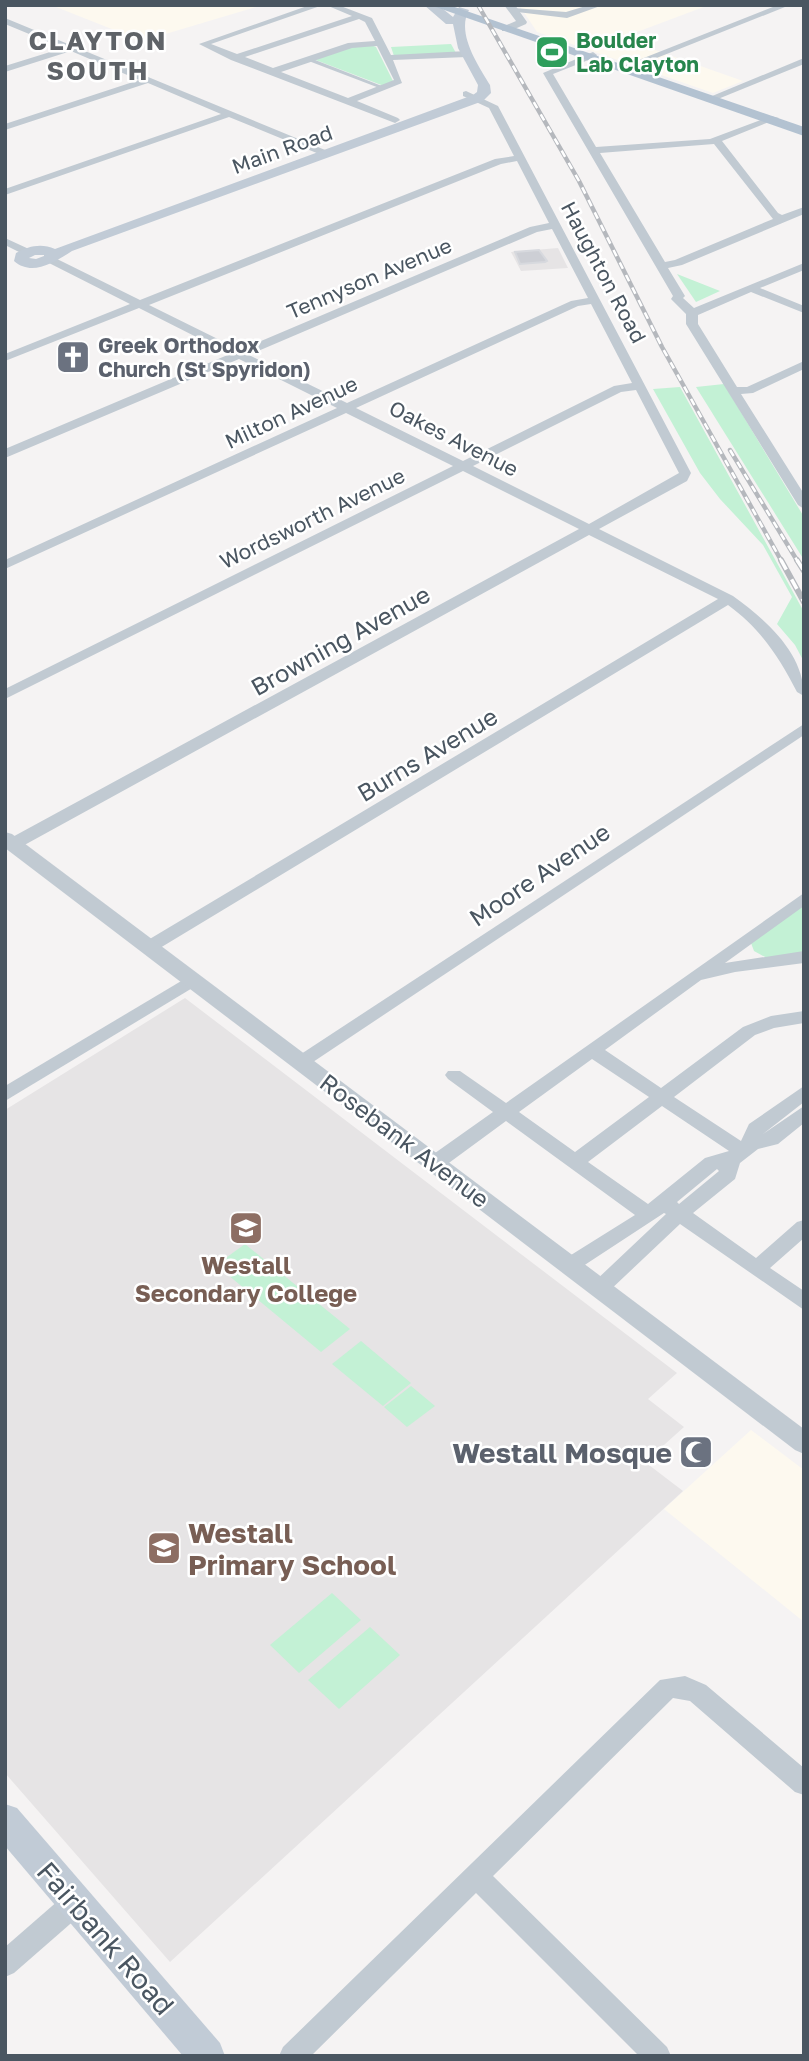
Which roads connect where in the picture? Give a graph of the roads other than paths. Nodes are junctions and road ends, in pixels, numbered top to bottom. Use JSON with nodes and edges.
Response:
{"nodes":[{"id":1,"x":319,"y":5,"type":"edge"},
{"id":2,"x":330,"y":5,"type":"edge"},
{"id":3,"x":430,"y":5,"type":"edge"},
{"id":4,"x":436,"y":5,"type":"edge"},
{"id":5,"x":599,"y":5,"type":"edge"},
{"id":6,"x":786,"y":5,"type":"edge"},
{"id":7,"x":457,"y":14,"type":"edge"},
{"id":8,"x":361,"y":16,"type":"junction"},
{"id":9,"x":5,"y":20,"type":"edge"},
{"id":10,"x":512,"y":21,"type":"edge"},
{"id":11,"x":382,"y":43,"type":"junction"},
{"id":12,"x":72,"y":48,"type":"junction"},
{"id":13,"x":465,"y":49,"type":"junction"},
{"id":14,"x":590,"y":56,"type":"junction"},
{"id":15,"x":234,"y":58,"type":"junction"},
{"id":16,"x":389,"y":58,"type":"junction"},
{"id":17,"x":308,"y":59,"type":"junction"},
{"id":18,"x":804,"y":61,"type":"edge"},
{"id":19,"x":626,"y":66,"type":"junction"},
{"id":20,"x":5,"y":69,"type":"edge"},
{"id":21,"x":271,"y":72,"type":"junction"},
{"id":22,"x":148,"y":80,"type":"junction"},
{"id":23,"x":384,"y":88,"type":"junction"},
{"id":24,"x":476,"y":92,"type":"junction"},
{"id":25,"x":713,"y":99,"type":"junction"},
{"id":26,"x":347,"y":102,"type":"junction"},
{"id":27,"x":229,"y":114,"type":"junction"},
{"id":28,"x":771,"y":119,"type":"junction"},
{"id":29,"x":395,"y":120,"type":"junction"},
{"id":30,"x":5,"y":127,"type":"edge"},
{"id":31,"x":804,"y":130,"type":"edge"},
{"id":32,"x":369,"y":134,"type":"junction"},
{"id":33,"x":716,"y":141,"type":"junction"},
{"id":34,"x":594,"y":150,"type":"junction"},
{"id":35,"x":321,"y":152,"type":"junction"},
{"id":36,"x":520,"y":158,"type":"junction"},
{"id":37,"x":5,"y":192,"type":"edge"},
{"id":38,"x":198,"y":198,"type":"junction"},
{"id":39,"x":804,"y":211,"type":"edge"},
{"id":40,"x":782,"y":220,"type":"junction"},
{"id":41,"x":556,"y":225,"type":"junction"},
{"id":42,"x":5,"y":241,"type":"edge"},
{"id":43,"x":52,"y":259,"type":"junction"},
{"id":44,"x":22,"y":261,"type":"edge"},
{"id":45,"x":661,"y":266,"type":"junction"},
{"id":46,"x":804,"y":266,"type":"edge"},
{"id":47,"x":752,"y":289,"type":"junction"},
{"id":48,"x":595,"y":300,"type":"junction"},
{"id":49,"x":140,"y":304,"type":"junction"},
{"id":50,"x":804,"y":310,"type":"edge"},
{"id":51,"x":692,"y":313,"type":"junction"},
{"id":52,"x":239,"y":354,"type":"junction"},
{"id":53,"x":5,"y":358,"type":"edge"},
{"id":54,"x":804,"y":364,"type":"edge"},
{"id":55,"x":640,"y":386,"type":"junction"},
{"id":56,"x":735,"y":391,"type":"junction"},
{"id":57,"x":347,"y":408,"type":"junction"},
{"id":58,"x":5,"y":454,"type":"edge"},
{"id":59,"x":464,"y":466,"type":"junction"},
{"id":60,"x":685,"y":473,"type":"joint"},
{"id":61,"x":798,"y":481,"type":"edge"},
{"id":62,"x":804,"y":505,"type":"edge"},
{"id":63,"x":590,"y":530,"type":"junction"},
{"id":64,"x":5,"y":565,"type":"edge"},
{"id":65,"x":728,"y":599,"type":"junction"},
{"id":66,"x":804,"y":692,"type":"edge"},
{"id":67,"x":5,"y":695,"type":"edge"},
{"id":68,"x":804,"y":728,"type":"edge"},
{"id":69,"x":9,"y":841,"type":"edge"},
{"id":70,"x":804,"y":898,"type":"edge"},
{"id":71,"x":744,"y":941,"type":"junction"},
{"id":72,"x":149,"y":947,"type":"junction"},
{"id":73,"x":804,"y":957,"type":"edge"},
{"id":74,"x":765,"y":962,"type":"junction"},
{"id":75,"x":193,"y":980,"type":"junction"},
{"id":76,"x":688,"y":982,"type":"junction"},
{"id":77,"x":804,"y":1017,"type":"edge"},
{"id":78,"x":593,"y":1051,"type":"junction"},
{"id":79,"x":301,"y":1062,"type":"junction"},
{"id":80,"x":454,"y":1074,"type":"dead end"},
{"id":81,"x":804,"y":1092,"type":"edge"},
{"id":82,"x":5,"y":1095,"type":"edge"},
{"id":83,"x":662,"y":1097,"type":"junction"},
{"id":84,"x":507,"y":1113,"type":"junction"},
{"id":85,"x":804,"y":1113,"type":"edge"},
{"id":86,"x":742,"y":1151,"type":"junction"},
{"id":87,"x":575,"y":1162,"type":"junction"},
{"id":88,"x":435,"y":1163,"type":"junction"},
{"id":89,"x":664,"y":1210,"type":"junction"},
{"id":90,"x":804,"y":1227,"type":"edge"},
{"id":91,"x":570,"y":1265,"type":"junction"},
{"id":92,"x":756,"y":1269,"type":"junction"},
{"id":93,"x":600,"y":1288,"type":"junction"},
{"id":94,"x":804,"y":1302,"type":"edge"},
{"id":95,"x":804,"y":1443,"type":"edge"},
{"id":96,"x":804,"y":1784,"type":"edge"},
{"id":97,"x":5,"y":1820,"type":"edge"},
{"id":98,"x":476,"y":1876,"type":"junction"},
{"id":99,"x":76,"y":1902,"type":"junction"},
{"id":100,"x":5,"y":1964,"type":"edge"},
{"id":101,"x":207,"y":2056,"type":"edge"},
{"id":102,"x":292,"y":2056,"type":"edge"},
{"id":103,"x":658,"y":2056,"type":"edge"}],
"edges":[{"from":1,"to":15,"type":"street"},
{"from":2,"to":8,"type":"street"},
{"from":3,"to":7,"type":"main road"},
{"from":4,"to":7,"type":"main road"},
{"from":5,"to":10,"type":"street"},
{"from":6,"to":19,"type":"street"},
{"from":7,"to":10,"type":"main road"},
{"from":7,"to":13,"type":"main road","name":"Haughton Road"},
{"from":8,"to":11,"type":"street"},
{"from":8,"to":15,"type":"street"},
{"from":9,"to":12,"type":"street"},
{"from":10,"to":14,"type":"main road"},
{"from":10,"to":14,"type":"main road"},
{"from":11,"to":16,"type":"street"},
{"from":11,"to":17,"type":"street"},
{"from":12,"to":20,"type":"street"},
{"from":12,"to":22,"type":"street"},
{"from":13,"to":16,"type":"street"},
{"from":13,"to":24,"type":"main road","name":"Haughton Road"},
{"from":14,"to":19,"type":"main road"},
{"from":14,"to":25,"type":"main road"},
{"from":14,"to":34,"type":"street"},
{"from":15,"to":21,"type":"street"},
{"from":16,"to":23,"type":"street"},
{"from":17,"to":21,"type":"street"},
{"from":17,"to":23,"type":"street"},
{"from":18,"to":25,"type":"street"},
{"from":19,"to":25,"type":"main road"},
{"from":21,"to":26,"type":"street"},
{"from":22,"to":27,"type":"street"},
{"from":22,"to":30,"type":"street"},
{"from":23,"to":26,"type":"street"},
{"from":24,"to":29,"type":"main road","name":"Main Road"},
{"from":24,"to":32,"type":"main road","name":"Main Road"},
{"from":24,"to":36,"type":"street","name":"Haughton Road"},
{"from":25,"to":28,"type":"main road"},
{"from":26,"to":29,"type":"street"},
{"from":27,"to":35,"type":"street"},
{"from":27,"to":37,"type":"street"},
{"from":28,"to":31,"type":"main road"},
{"from":28,"to":33,"type":"street"},
{"from":29,"to":32,"type":"main road","name":"Main Road"},
{"from":32,"to":35,"type":"main road","name":"Main Road"},
{"from":33,"to":34,"type":"street"},
{"from":33,"to":40,"type":"street"},
{"from":34,"to":45,"type":"street"},
{"from":35,"to":38,"type":"main road","name":"Main Road"},
{"from":36,"to":41,"type":"street","name":"Haughton Road"},
{"from":36,"to":49,"type":"street"},
{"from":38,"to":43,"type":"main road","name":"Main Road"},
{"from":38,"to":44,"type":"main road","name":"Main Road"},
{"from":39,"to":40,"type":"street"},
{"from":40,"to":45,"type":"street"},
{"from":41,"to":48,"type":"street","name":"Haughton Road"},
{"from":41,"to":52,"type":"street","name":"Tennyson Avenue"},
{"from":42,"to":44,"type":"street"},
{"from":43,"to":44,"type":"main road","name":"Main Road"},
{"from":43,"to":49,"type":"street","name":"Oakes Avenue"},
{"from":45,"to":51,"type":"street"},
{"from":46,"to":47,"type":"street"},
{"from":47,"to":50,"type":"street"},
{"from":47,"to":51,"type":"street"},
{"from":48,"to":55,"type":"street","name":"Haughton Road"},
{"from":48,"to":57,"type":"street","name":"Milton Avenue"},
{"from":49,"to":52,"type":"street","name":"Oakes Avenue"},
{"from":49,"to":53,"type":"street"},
{"from":51,"to":56,"type":"street"},
{"from":52,"to":57,"type":"street","name":"Oakes Avenue"},
{"from":52,"to":58,"type":"street","name":"Tennyson Avenue"},
{"from":54,"to":56,"type":"street"},
{"from":55,"to":59,"type":"street","name":"Wordsworth Avenue"},
{"from":55,"to":60,"type":"street","name":"Haughton Road"},
{"from":56,"to":61,"type":"street"},
{"from":57,"to":59,"type":"street","name":"Oakes Avenue"},
{"from":57,"to":64,"type":"street","name":"Milton Avenue"},
{"from":59,"to":63,"type":"street","name":"Oakes Avenue"},
{"from":59,"to":67,"type":"street","name":"Wordsworth Avenue"},
{"from":60,"to":63,"type":"street","name":"Browning Avenue"},
{"from":61,"to":62,"type":"street"},
{"from":63,"to":65,"type":"street","name":"Oakes Avenue"},
{"from":63,"to":69,"type":"street","name":"Browning Avenue"},
{"from":65,"to":66,"type":"street","name":"Oakes Avenue"},
{"from":65,"to":72,"type":"street","name":"Burns Avenue"},
{"from":68,"to":79,"type":"street","name":"Moore Avenue"},
{"from":69,"to":72,"type":"street","name":"Rosebank Avenue"},
{"from":70,"to":71,"type":"street"},
{"from":71,"to":74,"type":"street"},
{"from":71,"to":76,"type":"street"},
{"from":72,"to":75,"type":"street","name":"Rosebank Avenue"},
{"from":73,"to":74,"type":"street"},
{"from":74,"to":76,"type":"street"},
{"from":75,"to":79,"type":"street","name":"Rosebank Avenue"},
{"from":75,"to":82,"type":"street"},
{"from":76,"to":78,"type":"street"},
{"from":77,"to":83,"type":"street"},
{"from":78,"to":83,"type":"street"},
{"from":78,"to":84,"type":"street"},
{"from":79,"to":88,"type":"street","name":"Rosebank Avenue"},
{"from":80,"to":84,"type":"street"},
{"from":81,"to":86,"type":"street"},
{"from":83,"to":86,"type":"street"},
{"from":83,"to":87,"type":"street"},
{"from":84,"to":87,"type":"street"},
{"from":84,"to":88,"type":"street"},
{"from":85,"to":86,"type":"street"},
{"from":86,"to":89,"type":"street"},
{"from":87,"to":89,"type":"street"},
{"from":88,"to":91,"type":"street","name":"Rosebank Avenue"},
{"from":89,"to":91,"type":"street"},
{"from":89,"to":92,"type":"street"},
{"from":89,"to":93,"type":"street"},
{"from":90,"to":92,"type":"street"},
{"from":91,"to":93,"type":"street","name":"Rosebank Avenue"},
{"from":92,"to":94,"type":"street"},
{"from":93,"to":95,"type":"street","name":"Rosebank Avenue"},
{"from":96,"to":98,"type":"street"},
{"from":97,"to":99,"type":"main road","name":"Fairbank Road"},
{"from":98,"to":102,"type":"street"},
{"from":98,"to":103,"type":"street"},
{"from":99,"to":100,"type":"street"},
{"from":99,"to":101,"type":"main road","name":"Fairbank Road"}]}
